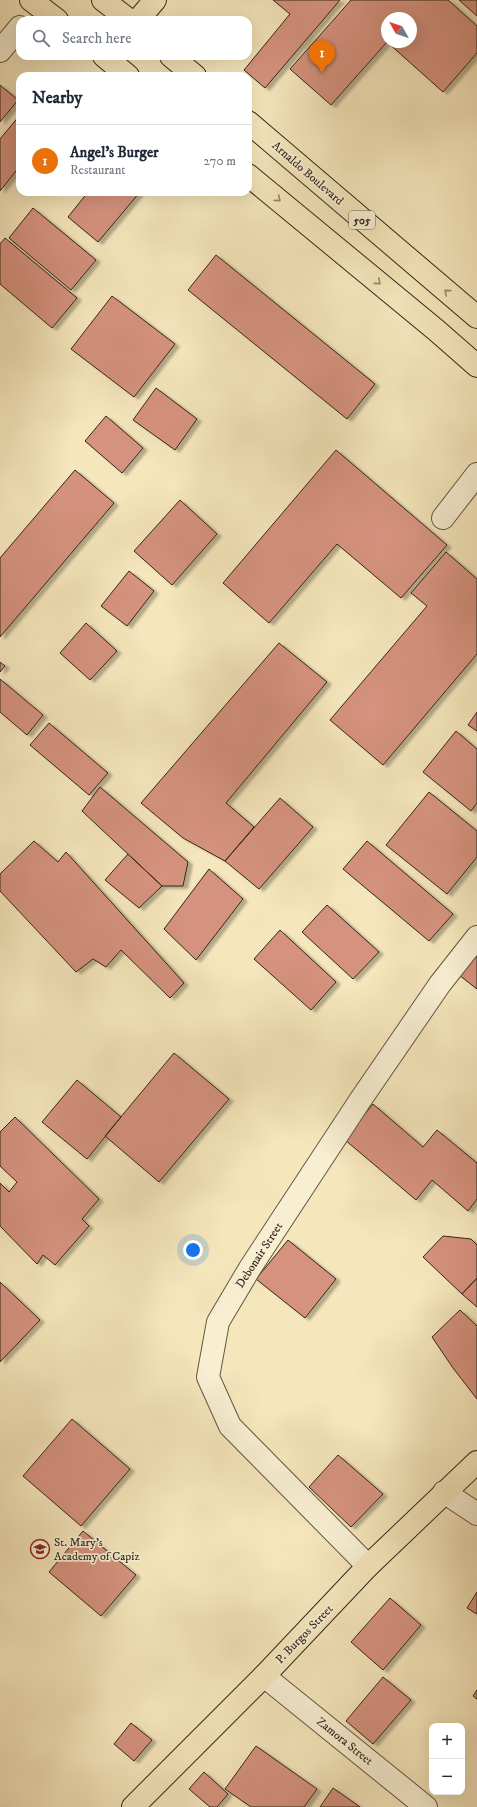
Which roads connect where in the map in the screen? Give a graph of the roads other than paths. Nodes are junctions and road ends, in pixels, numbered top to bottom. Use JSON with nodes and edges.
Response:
{"nodes":[{"id":1,"x":103,"y":0,"type":"edge"},
{"id":2,"x":155,"y":0,"type":"edge"},
{"id":3,"x":34,"y":6,"type":"edge"},
{"id":4,"x":50,"y":16,"type":"edge"},
{"id":5,"x":124,"y":16,"type":"edge"},
{"id":6,"x":141,"y":16,"type":"edge"},
{"id":7,"x":16,"y":32,"type":"edge"},
{"id":8,"x":0,"y":52,"type":"edge"},
{"id":9,"x":109,"y":60,"type":"edge"},
{"id":10,"x":176,"y":60,"type":"edge"},
{"id":11,"x":123,"y":72,"type":"edge"},
{"id":12,"x":190,"y":72,"type":"edge"},
{"id":13,"x":252,"y":125,"type":"edge"},
{"id":14,"x":252,"y":177,"type":"edge"},
{"id":15,"x":477,"y":317,"type":"edge"},
{"id":16,"x":477,"y":366,"type":"edge"},
{"id":17,"x":477,"y":474,"type":"edge"},
{"id":18,"x":443,"y":518,"type":"dead end"},
{"id":19,"x":477,"y":937,"type":"edge"},
{"id":20,"x":477,"y":1462,"type":"edge"},
{"id":21,"x":444,"y":1492,"type":"junction"},
{"id":22,"x":477,"y":1514,"type":"edge"},
{"id":23,"x":368,"y":1566,"type":"junction"},
{"id":24,"x":264,"y":1676,"type":"junction"},
{"id":25,"x":133,"y":1807,"type":"edge"},
{"id":26,"x":426,"y":1807,"type":"edge"}],
"edges":[{"from":1,"to":5,"type":"main road"},
{"from":2,"to":6,"type":"main road"},
{"from":3,"to":4,"type":"main road"},
{"from":7,"to":8,"type":"street"},
{"from":9,"to":11,"type":"main road"},
{"from":10,"to":12,"type":"main road"},
{"from":15,"to":13,"type":"main road","name":"Arnaldo Boulevard","number":"505","one_way":true},
{"from":14,"to":16,"type":"main road","one_way":true},
{"from":17,"to":18,"type":"street"},
{"from":19,"to":23,"type":"street","name":"Debonair Street"},
{"from":20,"to":21,"type":"main road","name":"P. Burgos Street"},
{"from":21,"to":22,"type":"street"},
{"from":21,"to":23,"type":"main road","name":"P. Burgos Street"},
{"from":23,"to":24,"type":"main road","name":"P. Burgos Street"},
{"from":24,"to":25,"type":"main road","name":"P. Burgos Street"},
{"from":24,"to":26,"type":"street","name":"Zamora Street"}]}
